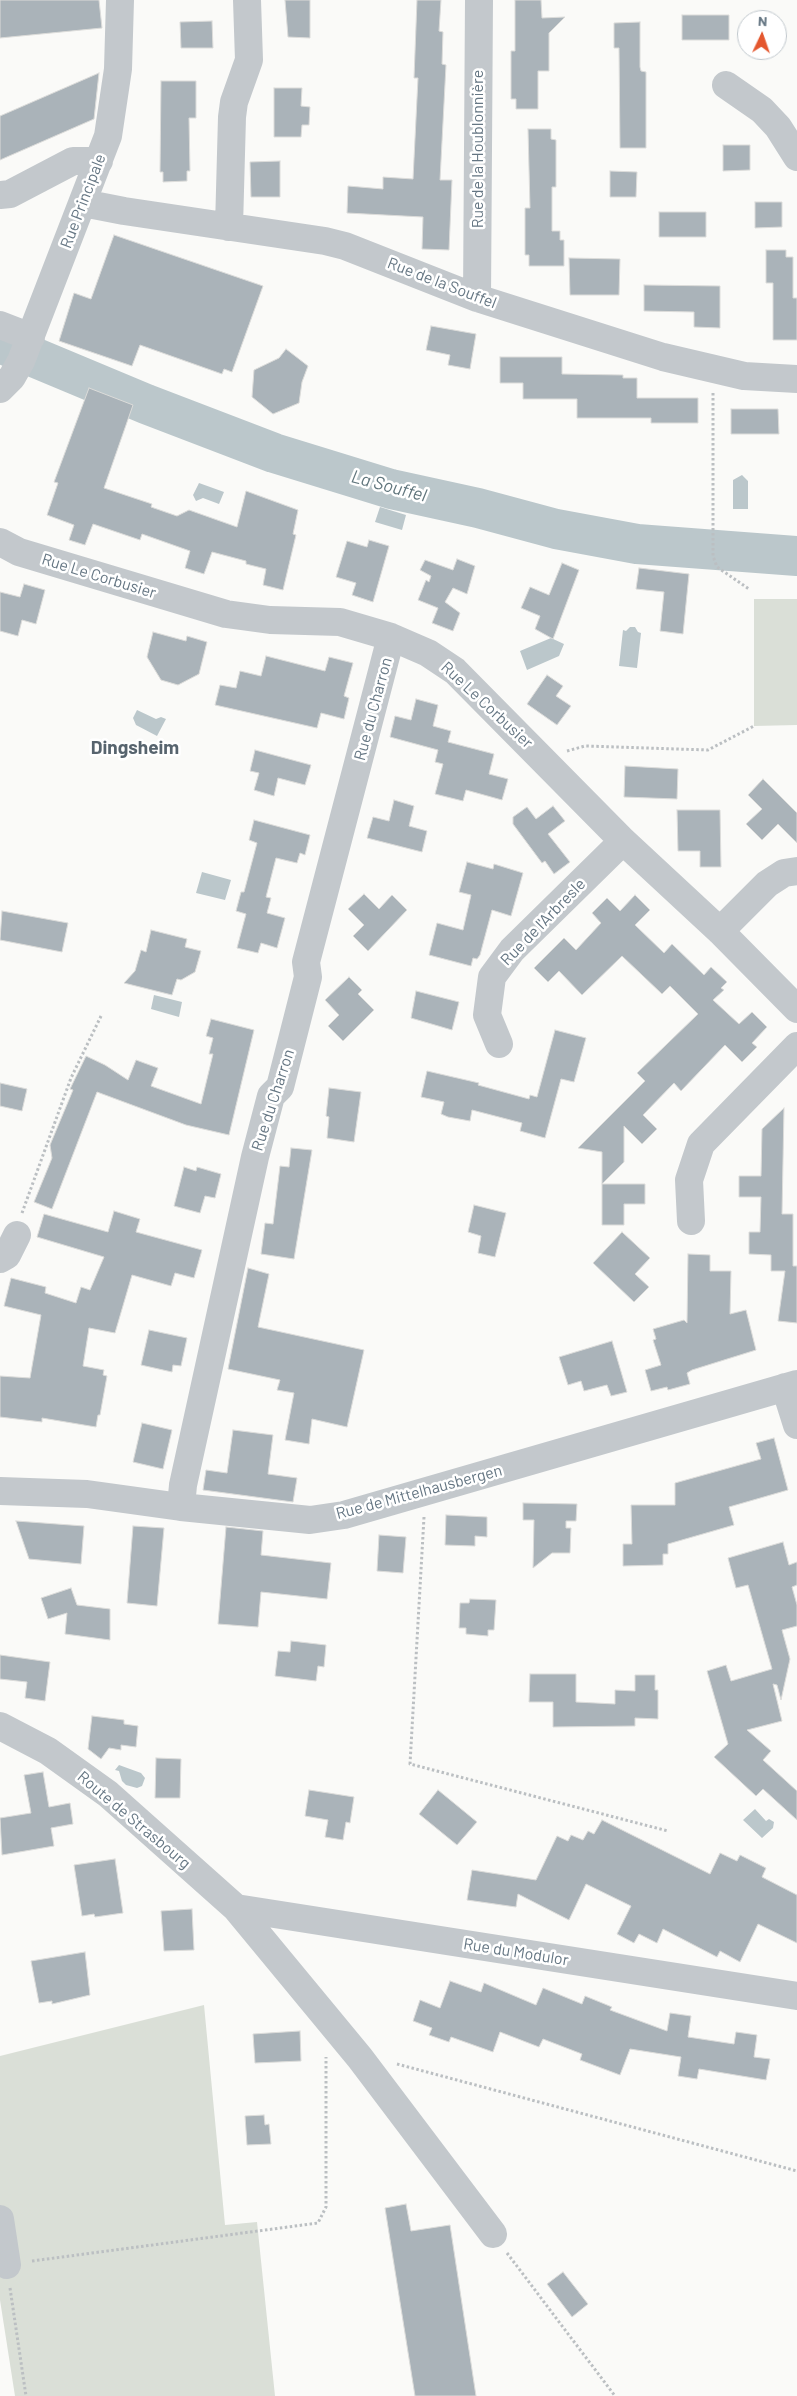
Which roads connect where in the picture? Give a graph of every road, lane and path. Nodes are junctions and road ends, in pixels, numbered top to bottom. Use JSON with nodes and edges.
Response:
{"nodes":[{"id":1,"x":120,"y":0,"type":"edge"},
{"id":2,"x":247,"y":0,"type":"edge"},
{"id":3,"x":479,"y":0,"type":"edge"},
{"id":4,"x":726,"y":85,"type":"dead end"},
{"id":5,"x":797,"y":157,"type":"edge"},
{"id":6,"x":99,"y":161,"type":"junction"},
{"id":7,"x":0,"y":195,"type":"edge"},
{"id":8,"x":83,"y":203,"type":"junction"},
{"id":9,"x":229,"y":227,"type":"junction"},
{"id":10,"x":477,"y":298,"type":"junction"},
{"id":11,"x":0,"y":325,"type":"edge"},
{"id":12,"x":26,"y":349,"type":"junction"},
{"id":13,"x":713,"y":370,"type":"junction"},
{"id":14,"x":797,"y":379,"type":"edge"},
{"id":15,"x":0,"y":389,"type":"edge"},
{"id":16,"x":0,"y":542,"type":"edge"},
{"id":17,"x":749,"y":589,"type":"dead end"},
{"id":18,"x":391,"y":637,"type":"junction"},
{"id":19,"x":754,"y":726,"type":"dead end"},
{"id":20,"x":542,"y":758,"type":"junction"},
{"id":21,"x":623,"y":841,"type":"junction"},
{"id":22,"x":797,"y":871,"type":"edge"},
{"id":23,"x":720,"y":931,"type":"junction"},
{"id":24,"x":797,"y":1009,"type":"edge"},
{"id":25,"x":102,"y":1014,"type":"dead end"},
{"id":26,"x":499,"y":1044,"type":"dead end"},
{"id":27,"x":797,"y":1046,"type":"edge"},
{"id":28,"x":691,"y":1221,"type":"dead end"},
{"id":29,"x":17,"y":1235,"type":"joint"},
{"id":30,"x":0,"y":1259,"type":"edge"},
{"id":31,"x":791,"y":1386,"type":"edge"},
{"id":32,"x":797,"y":1426,"type":"edge"},
{"id":33,"x":0,"y":1491,"type":"edge"},
{"id":34,"x":425,"y":1492,"type":"junction"},
{"id":35,"x":181,"y":1507,"type":"junction"},
{"id":36,"x":0,"y":1726,"type":"edge"},
{"id":37,"x":668,"y":1831,"type":"dead end"},
{"id":38,"x":236,"y":1908,"type":"junction"},
{"id":39,"x":797,"y":1996,"type":"edge"},
{"id":40,"x":326,"y":2054,"type":"dead end"},
{"id":41,"x":360,"y":2058,"type":"junction"},
{"id":42,"x":797,"y":2171,"type":"edge"},
{"id":43,"x":0,"y":2219,"type":"edge"},
{"id":44,"x":493,"y":2234,"type":"joint"},
{"id":45,"x":7,"y":2265,"type":"junction"},
{"id":46,"x":26,"y":2396,"type":"edge"},
{"id":47,"x":615,"y":2396,"type":"edge"}],
"edges":[{"from":1,"to":6,"type":"street","name":"Rue Principale"},
{"from":2,"to":9,"type":"street"},
{"from":3,"to":10,"type":"street","name":"Rue de la Houblonnière"},
{"from":4,"to":5,"type":"street"},
{"from":6,"to":7,"type":"street"},
{"from":6,"to":8,"type":"street","name":"Rue Principale"},
{"from":8,"to":9,"type":"street","name":"Rue de la Souffel"},
{"from":8,"to":12,"type":"street","name":"Rue Principale"},
{"from":9,"to":10,"type":"street","name":"Rue de la Souffel"},
{"from":10,"to":13,"type":"street","name":"Rue de la Souffel"},
{"from":11,"to":12,"type":"street"},
{"from":12,"to":15,"type":"street","name":"Rue Principale"},
{"from":13,"to":14,"type":"street","name":"Rue de la Souffel"},
{"from":13,"to":17,"type":"path"},
{"from":16,"to":18,"type":"street","name":"Rue Le Corbusier"},
{"from":18,"to":20,"type":"street","name":"Rue Le Corbusier"},
{"from":18,"to":35,"type":"street","name":"Rue du Charron"},
{"from":19,"to":20,"type":"path"},
{"from":20,"to":21,"type":"street","name":"Rue Le Corbusier"},
{"from":21,"to":23,"type":"street","name":"Rue Le Corbusier"},
{"from":21,"to":26,"type":"street","name":"Rue de l'Arbresle"},
{"from":22,"to":23,"type":"street"},
{"from":23,"to":24,"type":"street","name":"Rue Le Corbusier"},
{"from":25,"to":29,"type":"path"},
{"from":27,"to":28,"type":"street"},
{"from":29,"to":30,"type":"street"},
{"from":31,"to":32,"type":"street"},
{"from":31,"to":34,"type":"street","name":"Rue de Mittelhausbergen"},
{"from":33,"to":35,"type":"street","name":"Rue de Mittelhausbergen"},
{"from":34,"to":35,"type":"street","name":"Rue de Mittelhausbergen"},
{"from":34,"to":37,"type":"path"},
{"from":36,"to":38,"type":"street","name":"Route de Strasbourg"},
{"from":38,"to":39,"type":"street","name":"Rue du Modulor"},
{"from":38,"to":41,"type":"street","name":"Route de Strasbourg"},
{"from":40,"to":45,"type":"path"},
{"from":41,"to":42,"type":"path"},
{"from":41,"to":44,"type":"street","name":"Route de Strasbourg"},
{"from":43,"to":45,"type":"street"},
{"from":44,"to":47,"type":"path"},
{"from":45,"to":46,"type":"path"}]}
